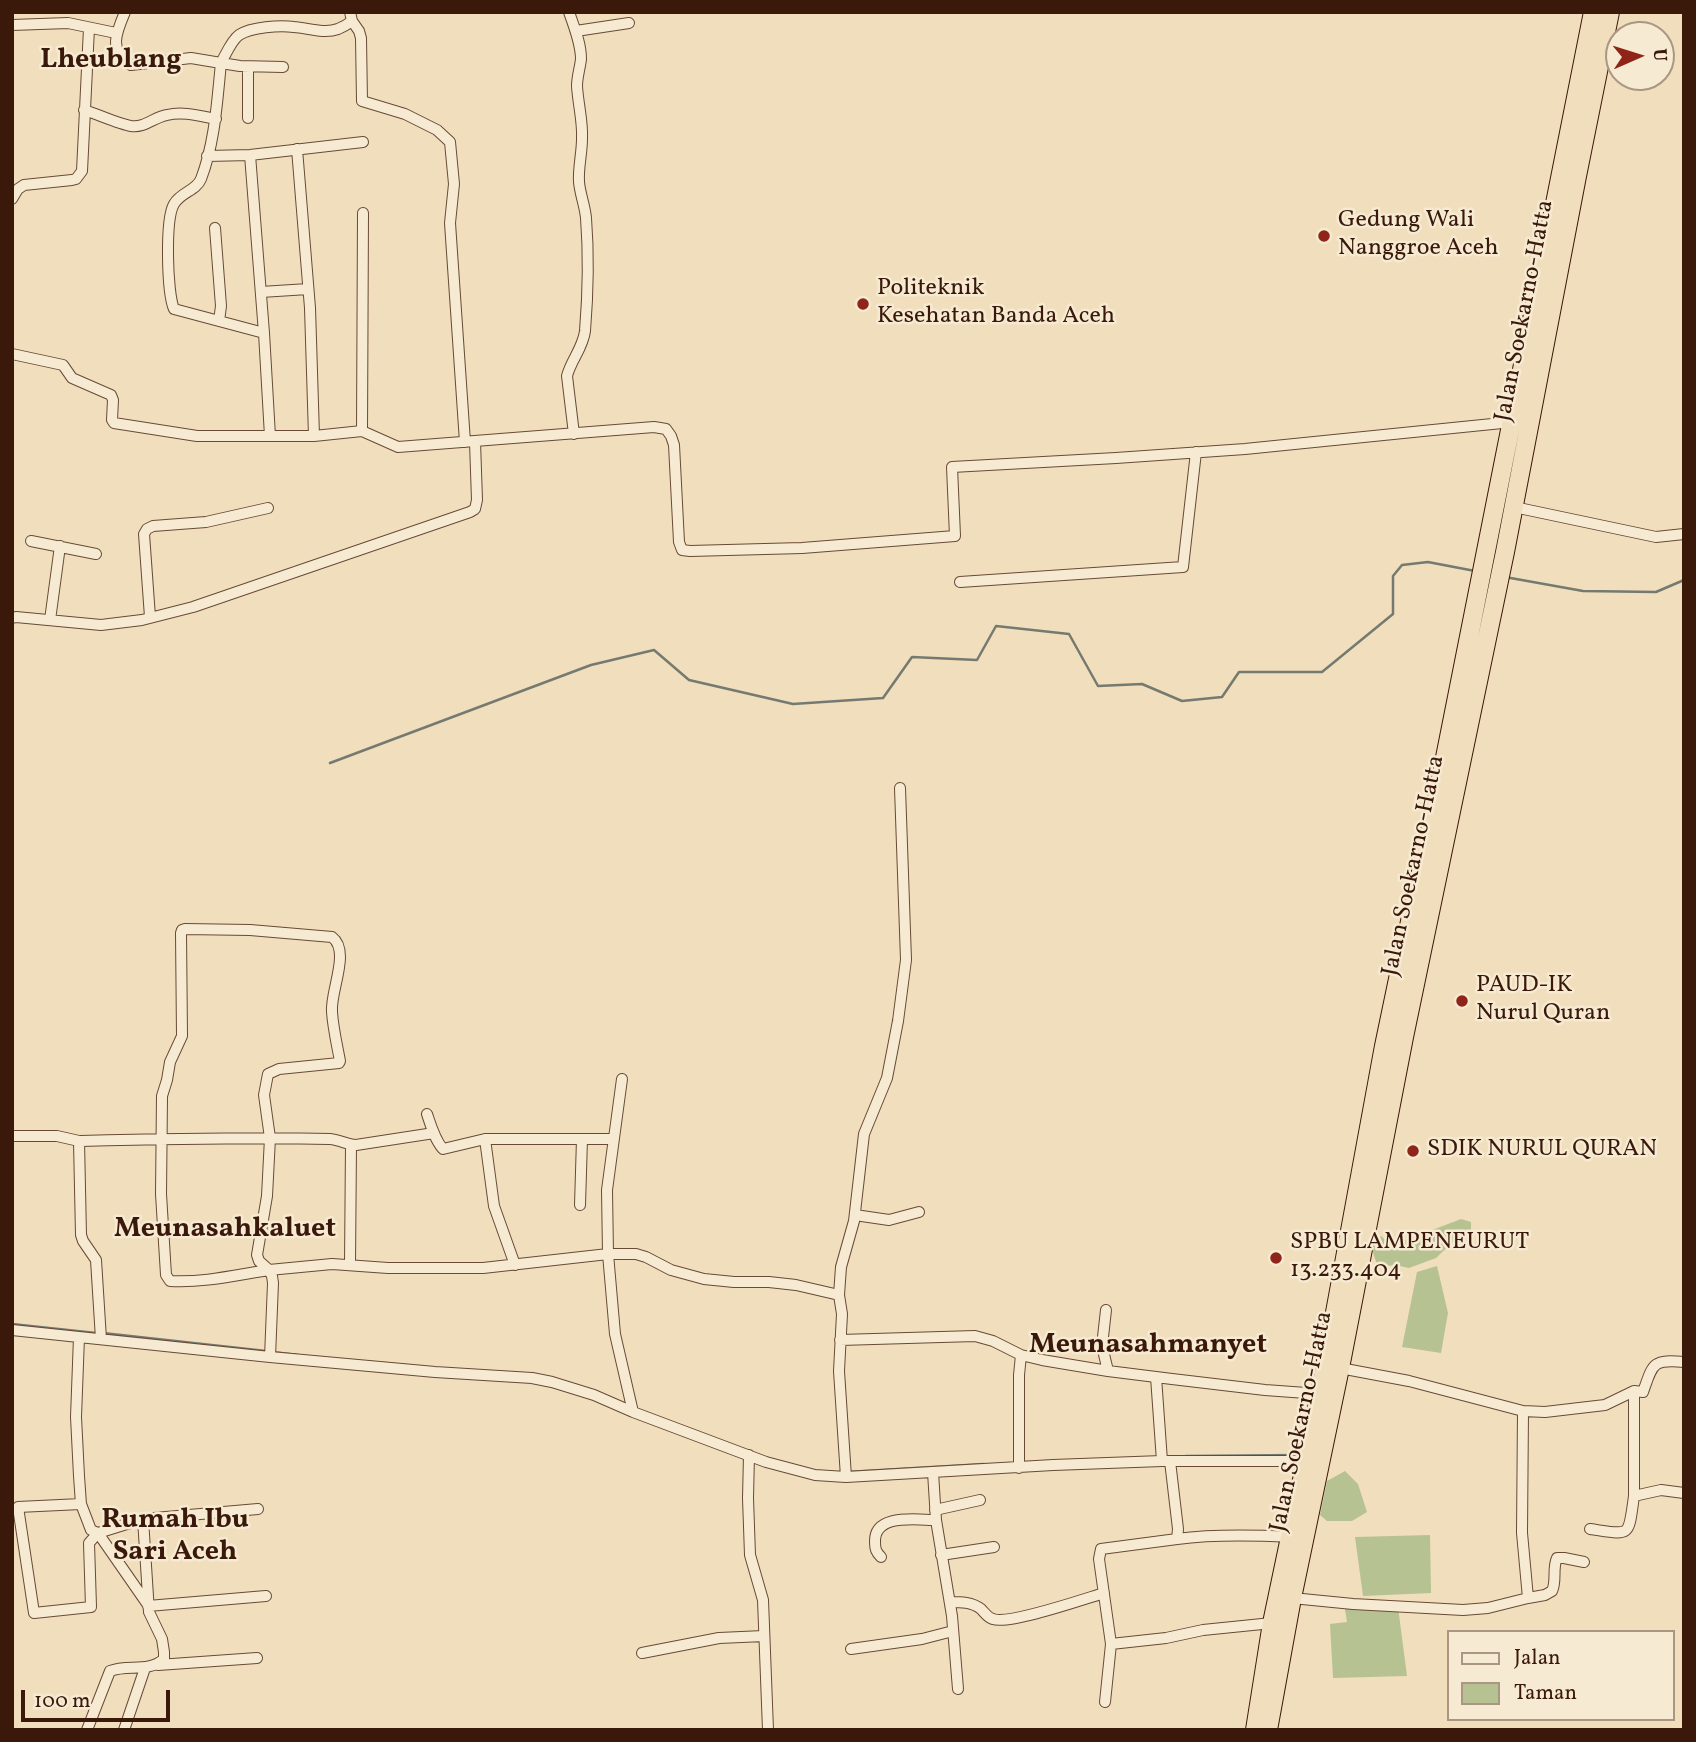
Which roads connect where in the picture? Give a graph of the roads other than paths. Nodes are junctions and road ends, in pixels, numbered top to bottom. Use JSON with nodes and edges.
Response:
{"nodes":[{"id":1,"x":125,"y":12,"type":"edge"},
{"id":2,"x":569,"y":12,"type":"edge"},
{"id":3,"x":1593,"y":12,"type":"edge"},
{"id":4,"x":1610,"y":12,"type":"edge"},
{"id":5,"x":351,"y":16,"type":"edge"},
{"id":6,"x":629,"y":23,"type":"dead end"},
{"id":7,"x":12,"y":24,"type":"edge"},
{"id":8,"x":89,"y":28,"type":"junction"},
{"id":9,"x":576,"y":31,"type":"junction"},
{"id":10,"x":116,"y":33,"type":"junction"},
{"id":11,"x":221,"y":63,"type":"junction"},
{"id":12,"x":247,"y":67,"type":"junction"},
{"id":13,"x":284,"y":67,"type":"dead end"},
{"id":14,"x":84,"y":110,"type":"junction"},
{"id":15,"x":248,"y":118,"type":"dead end"},
{"id":16,"x":216,"y":119,"type":"junction"},
{"id":17,"x":363,"y":142,"type":"dead end"},
{"id":18,"x":297,"y":149,"type":"junction"},
{"id":19,"x":250,"y":155,"type":"junction"},
{"id":20,"x":207,"y":156,"type":"junction"},
{"id":21,"x":12,"y":200,"type":"edge"},
{"id":22,"x":363,"y":213,"type":"dead end"},
{"id":23,"x":215,"y":229,"type":"dead end"},
{"id":24,"x":308,"y":289,"type":"junction"},
{"id":25,"x":261,"y":292,"type":"junction"},
{"id":26,"x":219,"y":321,"type":"junction"},
{"id":27,"x":264,"y":333,"type":"junction"},
{"id":28,"x":12,"y":354,"type":"edge"},
{"id":29,"x":1512,"y":422,"type":"junction"},
{"id":30,"x":362,"y":431,"type":"junction"},
{"id":31,"x":573,"y":434,"type":"junction"},
{"id":32,"x":270,"y":436,"type":"junction"},
{"id":33,"x":314,"y":436,"type":"junction"},
{"id":34,"x":470,"y":442,"type":"junction"},
{"id":35,"x":1196,"y":452,"type":"junction"},
{"id":36,"x":1514,"y":507,"type":"junction"},
{"id":37,"x":268,"y":508,"type":"dead end"},
{"id":38,"x":1684,"y":534,"type":"edge"},
{"id":39,"x":31,"y":541,"type":"dead end"},
{"id":40,"x":60,"y":546,"type":"junction"},
{"id":41,"x":96,"y":554,"type":"dead end"},
{"id":42,"x":960,"y":582,"type":"dead end"},
{"id":43,"x":1486,"y":598,"type":"junction"},
{"id":44,"x":150,"y":617,"type":"junction"},
{"id":45,"x":12,"y":618,"type":"edge"},
{"id":46,"x":50,"y":620,"type":"junction"},
{"id":47,"x":900,"y":788,"type":"dead end"},
{"id":48,"x":622,"y":1079,"type":"dead end"},
{"id":49,"x":1383,"y":1101,"type":"junction"},
{"id":50,"x":427,"y":1114,"type":"dead end"},
{"id":51,"x":434,"y":1133,"type":"junction"},
{"id":52,"x":12,"y":1136,"type":"edge"},
{"id":53,"x":270,"y":1138,"type":"junction"},
{"id":54,"x":161,"y":1139,"type":"junction"},
{"id":55,"x":485,"y":1139,"type":"junction"},
{"id":56,"x":582,"y":1139,"type":"junction"},
{"id":57,"x":614,"y":1139,"type":"junction"},
{"id":58,"x":79,"y":1141,"type":"junction"},
{"id":59,"x":351,"y":1145,"type":"junction"},
{"id":60,"x":580,"y":1205,"type":"dead end"},
{"id":61,"x":919,"y":1212,"type":"dead end"},
{"id":62,"x":855,"y":1215,"type":"junction"},
{"id":63,"x":608,"y":1254,"type":"junction"},
{"id":64,"x":350,"y":1264,"type":"junction"},
{"id":65,"x":515,"y":1265,"type":"junction"},
{"id":66,"x":269,"y":1270,"type":"junction"},
{"id":67,"x":839,"y":1295,"type":"junction"},
{"id":68,"x":1105,"y":1310,"type":"dead end"},
{"id":69,"x":12,"y":1329,"type":"edge"},
{"id":70,"x":101,"y":1334,"type":"junction"},
{"id":71,"x":79,"y":1337,"type":"junction"},
{"id":72,"x":841,"y":1340,"type":"junction"},
{"id":73,"x":271,"y":1353,"type":"junction"},
{"id":74,"x":1021,"y":1355,"type":"junction"},
{"id":75,"x":1684,"y":1362,"type":"edge"},
{"id":76,"x":1340,"y":1368,"type":"junction"},
{"id":77,"x":1108,"y":1371,"type":"junction"},
{"id":78,"x":1156,"y":1377,"type":"junction"},
{"id":79,"x":1633,"y":1391,"type":"junction"},
{"id":80,"x":1320,"y":1394,"type":"junction"},
{"id":81,"x":1523,"y":1411,"type":"junction"},
{"id":82,"x":633,"y":1412,"type":"junction"},
{"id":83,"x":1317,"y":1445,"type":"junction"},
{"id":84,"x":749,"y":1455,"type":"junction"},
{"id":85,"x":1164,"y":1458,"type":"junction"},
{"id":86,"x":1307,"y":1461,"type":"junction"},
{"id":87,"x":1019,"y":1462,"type":"junction"},
{"id":88,"x":846,"y":1472,"type":"junction"},
{"id":89,"x":933,"y":1472,"type":"junction"},
{"id":90,"x":1684,"y":1493,"type":"edge"},
{"id":91,"x":1634,"y":1496,"type":"junction"},
{"id":92,"x":980,"y":1500,"type":"dead end"},
{"id":93,"x":81,"y":1504,"type":"junction"},
{"id":94,"x":258,"y":1509,"type":"dead end"},
{"id":95,"x":936,"y":1515,"type":"junction"},
{"id":96,"x":144,"y":1519,"type":"junction"},
{"id":97,"x":1590,"y":1529,"type":"dead end"},
{"id":98,"x":98,"y":1533,"type":"junction"},
{"id":99,"x":1290,"y":1537,"type":"junction"},
{"id":100,"x":1177,"y":1539,"type":"junction"},
{"id":101,"x":994,"y":1547,"type":"dead end"},
{"id":102,"x":942,"y":1555,"type":"junction"},
{"id":103,"x":881,"y":1557,"type":"dead end"},
{"id":104,"x":1584,"y":1562,"type":"dead end"},
{"id":105,"x":1104,"y":1593,"type":"junction"},
{"id":106,"x":266,"y":1596,"type":"dead end"},
{"id":107,"x":1292,"y":1598,"type":"junction"},
{"id":108,"x":1528,"y":1598,"type":"junction"},
{"id":109,"x":950,"y":1602,"type":"junction"},
{"id":110,"x":148,"y":1606,"type":"junction"},
{"id":111,"x":1272,"y":1623,"type":"junction"},
{"id":112,"x":953,"y":1631,"type":"junction"},
{"id":113,"x":764,"y":1636,"type":"junction"},
{"id":114,"x":1111,"y":1644,"type":"junction"},
{"id":115,"x":851,"y":1649,"type":"dead end"},
{"id":116,"x":642,"y":1653,"type":"dead end"},
{"id":117,"x":257,"y":1658,"type":"dead end"},
{"id":118,"x":157,"y":1665,"type":"junction"},
{"id":119,"x":145,"y":1668,"type":"junction"},
{"id":120,"x":958,"y":1689,"type":"dead end"},
{"id":121,"x":1105,"y":1702,"type":"dead end"},
{"id":122,"x":87,"y":1730,"type":"edge"},
{"id":123,"x":124,"y":1730,"type":"edge"},
{"id":124,"x":768,"y":1730,"type":"edge"},
{"id":125,"x":1255,"y":1730,"type":"edge"},
{"id":126,"x":1268,"y":1730,"type":"edge"}],
"edges":[{"from":1,"to":10,"type":"street"},
{"from":2,"to":9,"type":"street"},
{"from":3,"to":29,"type":"highway","name":"Jalan Soekarno-Hatta"},
{"from":4,"to":36,"type":"highway","name":"Jalan Soekarno-Hatta"},
{"from":5,"to":11,"type":"street"},
{"from":5,"to":34,"type":"street"},
{"from":6,"to":9,"type":"street"},
{"from":7,"to":8,"type":"street"},
{"from":8,"to":10,"type":"street"},
{"from":8,"to":14,"type":"street"},
{"from":9,"to":31,"type":"street"},
{"from":10,"to":11,"type":"street"},
{"from":11,"to":12,"type":"street"},
{"from":11,"to":16,"type":"street"},
{"from":12,"to":13,"type":"street"},
{"from":12,"to":15,"type":"street"},
{"from":14,"to":16,"type":"street"},
{"from":14,"to":21,"type":"street"},
{"from":16,"to":20,"type":"street"},
{"from":17,"to":18,"type":"street"},
{"from":18,"to":19,"type":"street"},
{"from":18,"to":24,"type":"street"},
{"from":19,"to":20,"type":"street"},
{"from":19,"to":25,"type":"street"},
{"from":20,"to":26,"type":"street"},
{"from":22,"to":30,"type":"street"},
{"from":23,"to":26,"type":"street"},
{"from":24,"to":25,"type":"street"},
{"from":24,"to":33,"type":"street"},
{"from":25,"to":27,"type":"street"},
{"from":26,"to":27,"type":"street"},
{"from":27,"to":32,"type":"street"},
{"from":28,"to":32,"type":"street"},
{"from":29,"to":35,"type":"street"},
{"from":29,"to":43,"type":"highway","name":"Jalan Soekarno-Hatta"},
{"from":30,"to":33,"type":"street"},
{"from":30,"to":34,"type":"street"},
{"from":31,"to":34,"type":"street"},
{"from":31,"to":35,"type":"street"},
{"from":32,"to":33,"type":"street"},
{"from":34,"to":44,"type":"street"},
{"from":35,"to":42,"type":"street"},
{"from":36,"to":38,"type":"street"},
{"from":36,"to":43,"type":"highway","name":"Jalan Soekarno-Hatta"},
{"from":37,"to":44,"type":"street"},
{"from":39,"to":40,"type":"street"},
{"from":40,"to":41,"type":"street"},
{"from":40,"to":46,"type":"street"},
{"from":43,"to":49,"type":"highway","name":"Jalan Soekarno-Hatta"},
{"from":44,"to":46,"type":"street"},
{"from":45,"to":46,"type":"street"},
{"from":47,"to":62,"type":"street"},
{"from":48,"to":57,"type":"street"},
{"from":49,"to":76,"type":"highway","name":"Jalan Soekarno-Hatta"},
{"from":49,"to":80,"type":"highway","name":"Jalan Soekarno-Hatta"},
{"from":50,"to":51,"type":"street"},
{"from":51,"to":55,"type":"street"},
{"from":51,"to":59,"type":"street"},
{"from":52,"to":58,"type":"street"},
{"from":53,"to":54,"type":"street"},
{"from":53,"to":54,"type":"street"},
{"from":53,"to":59,"type":"street"},
{"from":53,"to":66,"type":"street"},
{"from":54,"to":58,"type":"street"},
{"from":54,"to":66,"type":"street"},
{"from":55,"to":56,"type":"street"},
{"from":55,"to":65,"type":"street"},
{"from":56,"to":57,"type":"street"},
{"from":56,"to":60,"type":"street"},
{"from":57,"to":63,"type":"street"},
{"from":58,"to":70,"type":"street"},
{"from":59,"to":64,"type":"street"},
{"from":61,"to":62,"type":"street"},
{"from":62,"to":67,"type":"street"},
{"from":63,"to":65,"type":"street"},
{"from":63,"to":67,"type":"street"},
{"from":63,"to":82,"type":"street"},
{"from":64,"to":65,"type":"street"},
{"from":64,"to":66,"type":"street"},
{"from":66,"to":73,"type":"street"},
{"from":67,"to":72,"type":"street"},
{"from":68,"to":77,"type":"street"},
{"from":69,"to":71,"type":"street"},
{"from":70,"to":71,"type":"street"},
{"from":70,"to":73,"type":"street"},
{"from":71,"to":93,"type":"street"},
{"from":72,"to":74,"type":"street"},
{"from":72,"to":88,"type":"street"},
{"from":73,"to":82,"type":"street"},
{"from":74,"to":77,"type":"street"},
{"from":74,"to":87,"type":"street"},
{"from":75,"to":79,"type":"street"},
{"from":76,"to":81,"type":"street"},
{"from":76,"to":83,"type":"highway","name":"Jalan Soekarno-Hatta"},
{"from":77,"to":78,"type":"street"},
{"from":78,"to":80,"type":"street"},
{"from":78,"to":85,"type":"street"},
{"from":79,"to":81,"type":"street"},
{"from":79,"to":91,"type":"street"},
{"from":80,"to":83,"type":"highway","name":"Jalan Soekarno-Hatta"},
{"from":81,"to":108,"type":"street"},
{"from":82,"to":84,"type":"street"},
{"from":83,"to":86,"type":"highway","name":"Jalan Soekarno-Hatta"},
{"from":83,"to":107,"type":"highway","name":"Jalan Soekarno-Hatta"},
{"from":84,"to":88,"type":"street"},
{"from":84,"to":113,"type":"street"},
{"from":85,"to":86,"type":"street"},
{"from":85,"to":87,"type":"street"},
{"from":85,"to":100,"type":"street"},
{"from":86,"to":99,"type":"highway","name":"Jalan Soekarno-Hatta"},
{"from":87,"to":89,"type":"street"},
{"from":88,"to":89,"type":"street"},
{"from":89,"to":95,"type":"street"},
{"from":90,"to":91,"type":"street"},
{"from":91,"to":97,"type":"street"},
{"from":92,"to":95,"type":"street"},
{"from":93,"to":98,"type":"street"},
{"from":93,"to":98,"type":"street"},
{"from":94,"to":96,"type":"street"},
{"from":95,"to":102,"type":"street"},
{"from":95,"to":103,"type":"street"},
{"from":96,"to":98,"type":"street"},
{"from":96,"to":110,"type":"street"},
{"from":98,"to":110,"type":"street"},
{"from":99,"to":100,"type":"street"},
{"from":99,"to":111,"type":"highway","name":"Jalan Soekarno-Hatta"},
{"from":100,"to":105,"type":"street"},
{"from":101,"to":102,"type":"street"},
{"from":102,"to":109,"type":"street"},
{"from":104,"to":108,"type":"street"},
{"from":105,"to":109,"type":"street"},
{"from":105,"to":114,"type":"street"},
{"from":106,"to":110,"type":"street"},
{"from":107,"to":108,"type":"street"},
{"from":107,"to":126,"type":"highway","name":"Jalan Soekarno-Hatta"},
{"from":109,"to":112,"type":"street"},
{"from":110,"to":118,"type":"street"},
{"from":111,"to":114,"type":"street"},
{"from":111,"to":125,"type":"highway","name":"Jalan Soekarno-Hatta"},
{"from":112,"to":115,"type":"street"},
{"from":112,"to":120,"type":"street"},
{"from":113,"to":116,"type":"street"},
{"from":113,"to":124,"type":"street"},
{"from":114,"to":121,"type":"street"},
{"from":117,"to":118,"type":"street"},
{"from":118,"to":119,"type":"street"},
{"from":119,"to":122,"type":"street"},
{"from":119,"to":123,"type":"street"}]}
